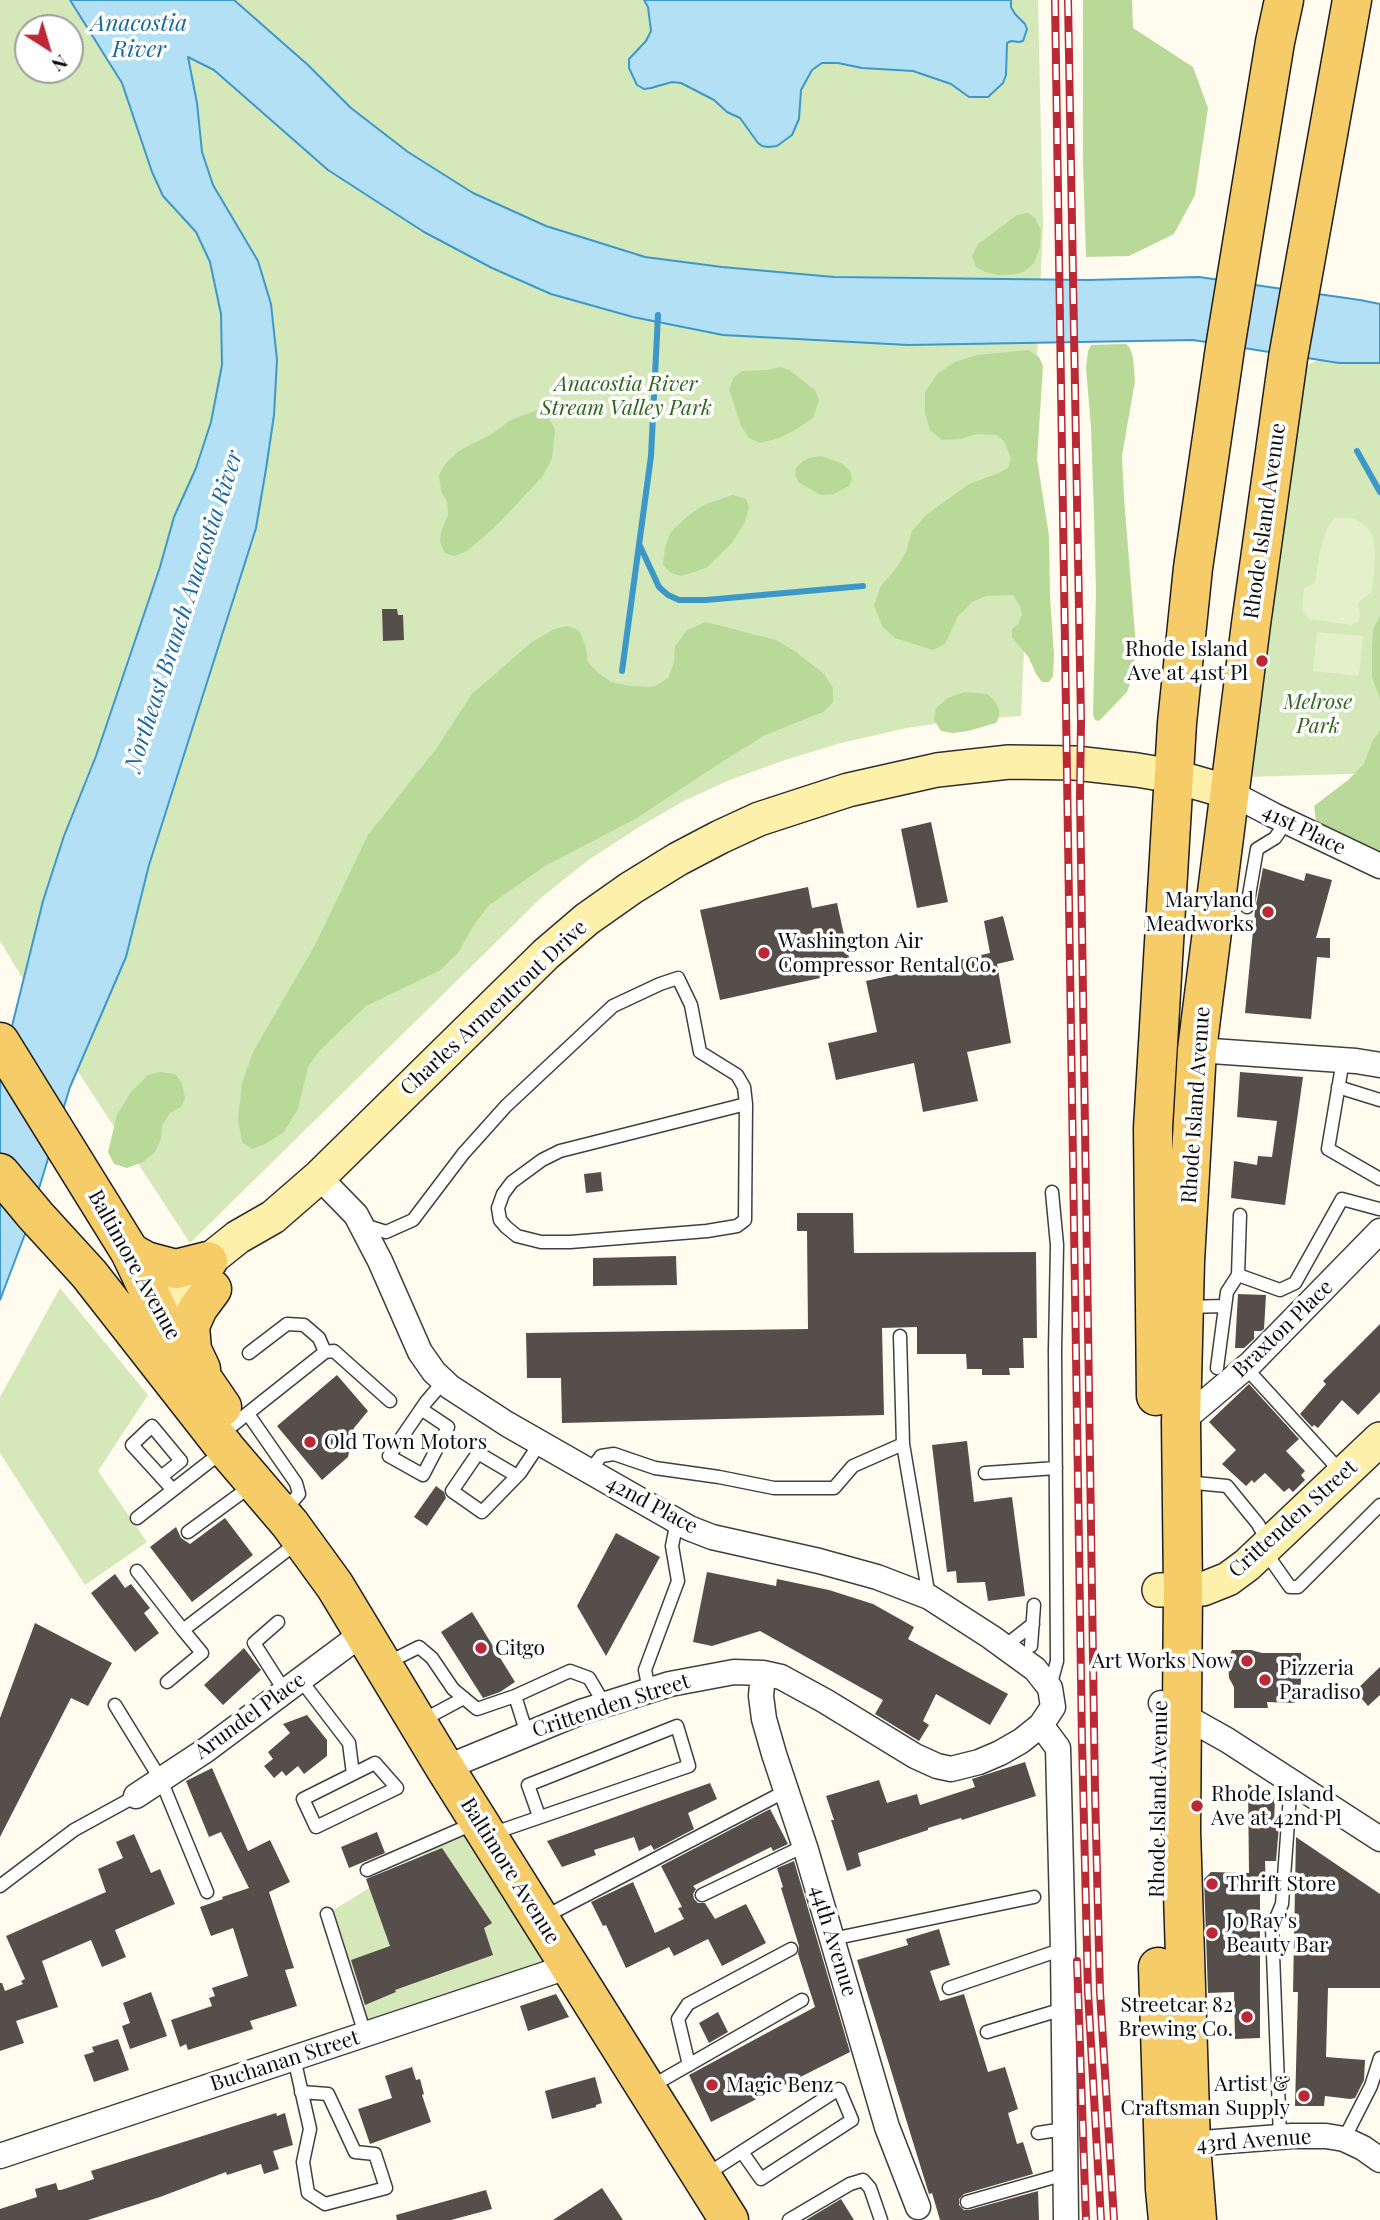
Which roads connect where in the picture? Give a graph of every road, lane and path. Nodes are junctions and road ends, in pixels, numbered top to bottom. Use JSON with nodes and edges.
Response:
{"nodes":[{"id":1,"x":1284,"y":0,"type":"edge"},
{"id":2,"x":1352,"y":0,"type":"edge"},
{"id":3,"x":1173,"y":775,"type":"junction"},
{"id":4,"x":1229,"y":792,"type":"junction"},
{"id":5,"x":1286,"y":822,"type":"junction"},
{"id":6,"x":1380,"y":866,"type":"edge"},
{"id":7,"x":1247,"y":907,"type":"dead end"},
{"id":8,"x":0,"y":1042,"type":"edge"},
{"id":9,"x":1197,"y":1050,"type":"junction"},
{"id":10,"x":1343,"y":1060,"type":"junction"},
{"id":11,"x":1380,"y":1065,"type":"edge"},
{"id":12,"x":1338,"y":1087,"type":"junction"},
{"id":13,"x":1380,"y":1100,"type":"edge"},
{"id":14,"x":746,"y":1104,"type":"junction"},
{"id":15,"x":0,"y":1173,"type":"edge"},
{"id":16,"x":319,"y":1177,"type":"junction"},
{"id":17,"x":1380,"y":1180,"type":"edge"},
{"id":18,"x":1052,"y":1192,"type":"dead end"},
{"id":19,"x":1379,"y":1209,"type":"edge"},
{"id":20,"x":1240,"y":1215,"type":"dead end"},
{"id":21,"x":361,"y":1223,"type":"junction"},
{"id":22,"x":1380,"y":1231,"type":"edge"},
{"id":23,"x":130,"y":1252,"type":"junction"},
{"id":24,"x":210,"y":1275,"type":"junction"},
{"id":25,"x":1238,"y":1275,"type":"junction"},
{"id":26,"x":1225,"y":1306,"type":"junction"},
{"id":27,"x":1184,"y":1307,"type":"junction"},
{"id":28,"x":117,"y":1309,"type":"junction"},
{"id":29,"x":163,"y":1321,"type":"junction"},
{"id":30,"x":900,"y":1336,"type":"dead end"},
{"id":31,"x":325,"y":1352,"type":"junction"},
{"id":32,"x":249,"y":1353,"type":"dead end"},
{"id":33,"x":1217,"y":1368,"type":"dead end"},
{"id":34,"x":1246,"y":1368,"type":"junction"},
{"id":35,"x":443,"y":1381,"type":"junction"},
{"id":36,"x":195,"y":1390,"type":"junction"},
{"id":37,"x":390,"y":1401,"type":"dead end"},
{"id":38,"x":421,"y":1409,"type":"junction"},
{"id":39,"x":1181,"y":1422,"type":"junction"},
{"id":40,"x":236,"y":1429,"type":"junction"},
{"id":41,"x":1380,"y":1439,"type":"edge"},
{"id":42,"x":540,"y":1443,"type":"junction"},
{"id":43,"x":903,"y":1444,"type":"junction"},
{"id":44,"x":1056,"y":1468,"type":"junction"},
{"id":45,"x":590,"y":1472,"type":"junction"},
{"id":46,"x":985,"y":1473,"type":"dead end"},
{"id":47,"x":517,"y":1476,"type":"junction"},
{"id":48,"x":161,"y":1477,"type":"dead end"},
{"id":49,"x":1339,"y":1478,"type":"junction"},
{"id":50,"x":1182,"y":1482,"type":"junction"},
{"id":51,"x":254,"y":1484,"type":"junction"},
{"id":52,"x":173,"y":1490,"type":"junction"},
{"id":53,"x":1380,"y":1505,"type":"edge"},
{"id":54,"x":137,"y":1518,"type":"dead end"},
{"id":55,"x":677,"y":1521,"type":"junction"},
{"id":56,"x":292,"y":1525,"type":"junction"},
{"id":57,"x":188,"y":1532,"type":"dead end"},
{"id":58,"x":1266,"y":1547,"type":"junction"},
{"id":59,"x":137,"y":1571,"type":"dead end"},
{"id":60,"x":1171,"y":1590,"type":"junction"},
{"id":61,"x":929,"y":1597,"type":"junction"},
{"id":62,"x":1034,"y":1605,"type":"dead end"},
{"id":63,"x":278,"y":1622,"type":"dead end"},
{"id":64,"x":1033,"y":1624,"type":"junction"},
{"id":65,"x":183,"y":1630,"type":"junction"},
{"id":66,"x":1005,"y":1646,"type":"junction"},
{"id":67,"x":1031,"y":1646,"type":"dead end"},
{"id":68,"x":373,"y":1649,"type":"junction"},
{"id":69,"x":763,"y":1673,"type":"junction"},
{"id":70,"x":167,"y":1682,"type":"dead end"},
{"id":71,"x":292,"y":1685,"type":"junction"},
{"id":72,"x":1049,"y":1688,"type":"junction"},
{"id":73,"x":649,"y":1690,"type":"junction"},
{"id":74,"x":515,"y":1696,"type":"junction"},
{"id":75,"x":464,"y":1698,"type":"junction"},
{"id":76,"x":116,"y":1705,"type":"dead end"},
{"id":77,"x":605,"y":1705,"type":"junction"},
{"id":78,"x":1172,"y":1709,"type":"junction"},
{"id":79,"x":417,"y":1723,"type":"junction"},
{"id":80,"x":1041,"y":1725,"type":"junction"},
{"id":81,"x":527,"y":1734,"type":"junction"},
{"id":82,"x":445,"y":1768,"type":"junction"},
{"id":83,"x":353,"y":1774,"type":"junction"},
{"id":84,"x":160,"y":1780,"type":"junction"},
{"id":85,"x":1291,"y":1782,"type":"junction"},
{"id":86,"x":786,"y":1791,"type":"junction"},
{"id":87,"x":136,"y":1796,"type":"joint"},
{"id":88,"x":539,"y":1816,"type":"junction"},
{"id":89,"x":483,"y":1828,"type":"junction"},
{"id":90,"x":1380,"y":1839,"type":"edge"},
{"id":91,"x":804,"y":1846,"type":"junction"},
{"id":92,"x":367,"y":1870,"type":"dead end"},
{"id":93,"x":0,"y":1886,"type":"edge"},
{"id":94,"x":207,"y":1892,"type":"dead end"},
{"id":95,"x":702,"y":1895,"type":"dead end"},
{"id":96,"x":1034,"y":1897,"type":"dead end"},
{"id":97,"x":327,"y":1914,"type":"dead end"},
{"id":98,"x":540,"y":1919,"type":"junction"},
{"id":99,"x":832,"y":1938,"type":"junction"},
{"id":100,"x":791,"y":1949,"type":"dead end"},
{"id":101,"x":1063,"y":1949,"type":"junction"},
{"id":102,"x":570,"y":1966,"type":"junction"},
{"id":103,"x":949,"y":1988,"type":"dead end"},
{"id":104,"x":802,"y":2000,"type":"dead end"},
{"id":105,"x":1063,"y":2008,"type":"junction"},
{"id":106,"x":987,"y":2032,"type":"dead end"},
{"id":107,"x":365,"y":2034,"type":"junction"},
{"id":108,"x":294,"y":2058,"type":"junction"},
{"id":109,"x":1380,"y":2058,"type":"edge"},
{"id":110,"x":689,"y":2065,"type":"junction"},
{"id":111,"x":647,"y":2089,"type":"junction"},
{"id":112,"x":302,"y":2092,"type":"junction"},
{"id":113,"x":1064,"y":2129,"type":"junction"},
{"id":114,"x":1038,"y":2133,"type":"dead end"},
{"id":115,"x":1280,"y":2137,"type":"junction"},
{"id":116,"x":1344,"y":2139,"type":"junction"},
{"id":117,"x":1178,"y":2145,"type":"junction"},
{"id":118,"x":742,"y":2152,"type":"junction"},
{"id":119,"x":0,"y":2156,"type":"edge"},
{"id":120,"x":1380,"y":2160,"type":"edge"},
{"id":121,"x":1065,"y":2174,"type":"junction"},
{"id":122,"x":702,"y":2178,"type":"junction"},
{"id":123,"x":967,"y":2202,"type":"dead end"},
{"id":124,"x":918,"y":2207,"type":"dead end"},
{"id":125,"x":729,"y":2220,"type":"edge"},
{"id":126,"x":789,"y":2220,"type":"edge"},
{"id":127,"x":881,"y":2220,"type":"edge"},
{"id":128,"x":1066,"y":2220,"type":"edge"},
{"id":129,"x":1168,"y":2220,"type":"edge"},
{"id":130,"x":1197,"y":2220,"type":"edge"}],
"edges":[{"from":1,"to":3,"type":"main road","name":"Rhode Island Avenue"},
{"from":2,"to":4,"type":"main road","name":"Rhode Island Avenue"},
{"from":3,"to":4,"type":"street","name":"Charles Armentrout Drive"},
{"from":3,"to":16,"type":"street","name":"Charles Armentrout Drive"},
{"from":3,"to":60,"type":"main road","name":"Rhode Island Avenue"},
{"from":4,"to":5,"type":"street","name":"41st Place"},
{"from":4,"to":9,"type":"main road","name":"Rhode Island Avenue"},
{"from":5,"to":6,"type":"street","name":"41st Place"},
{"from":5,"to":7,"type":"lane"},
{"from":8,"to":23,"type":"main road","name":"Baltimore Avenue"},
{"from":9,"to":10,"type":"street"},
{"from":9,"to":27,"type":"main road","name":"Rhode Island Avenue"},
{"from":10,"to":11,"type":"street"},
{"from":10,"to":12,"type":"lane"},
{"from":12,"to":13,"type":"lane"},
{"from":12,"to":17,"type":"lane"},
{"from":14,"to":14,"type":"lane"},
{"from":14,"to":21,"type":"lane"},
{"from":15,"to":28,"type":"main road","name":"Baltimore Avenue"},
{"from":16,"to":21,"type":"street","name":"42nd Place"},
{"from":16,"to":24,"type":"street","name":"Charles Armentrout Drive"},
{"from":18,"to":44,"type":"lane"},
{"from":19,"to":25,"type":"lane"},
{"from":20,"to":25,"type":"lane"},
{"from":21,"to":35,"type":"street","name":"42nd Place"},
{"from":22,"to":34,"type":"street","name":"Braxton Place"},
{"from":23,"to":24,"type":"main road"},
{"from":23,"to":29,"type":"main road","name":"Baltimore Avenue"},
{"from":24,"to":29,"type":"street","name":"Charles Armentrout Drive"},
{"from":24,"to":36,"type":"main road"},
{"from":25,"to":26,"type":"lane"},
{"from":26,"to":27,"type":"lane"},
{"from":26,"to":33,"type":"lane"},
{"from":27,"to":39,"type":"main road","name":"Rhode Island Avenue"},
{"from":28,"to":29,"type":"main road"},
{"from":28,"to":36,"type":"main road","name":"Baltimore Avenue"},
{"from":29,"to":36,"type":"main road"},
{"from":30,"to":43,"type":"lane"},
{"from":31,"to":32,"type":"lane"},
{"from":31,"to":37,"type":"lane"},
{"from":31,"to":40,"type":"lane"},
{"from":34,"to":39,"type":"street","name":"Braxton Place"},
{"from":34,"to":49,"type":"lane"},
{"from":35,"to":38,"type":"lane"},
{"from":35,"to":42,"type":"street","name":"42nd Place"},
{"from":36,"to":40,"type":"main road","name":"Baltimore Avenue"},
{"from":38,"to":38,"type":"lane"},
{"from":39,"to":50,"type":"main road","name":"Rhode Island Avenue"},
{"from":40,"to":51,"type":"main road","name":"Baltimore Avenue"},
{"from":40,"to":52,"type":"lane"},
{"from":40,"to":56,"type":"main road","name":"Baltimore Avenue"},
{"from":41,"to":49,"type":"street","name":"Crittenden Street"},
{"from":42,"to":45,"type":"street","name":"42nd Place"},
{"from":42,"to":47,"type":"lane"},
{"from":43,"to":45,"type":"lane"},
{"from":43,"to":61,"type":"lane"},
{"from":44,"to":46,"type":"lane"},
{"from":44,"to":72,"type":"lane"},
{"from":45,"to":55,"type":"street","name":"42nd Place"},
{"from":47,"to":47,"type":"lane"},
{"from":48,"to":52,"type":"lane"},
{"from":49,"to":58,"type":"street","name":"Crittenden Street"},
{"from":50,"to":58,"type":"lane"},
{"from":50,"to":60,"type":"main road","name":"Rhode Island Avenue"},
{"from":51,"to":56,"type":"main road","name":"Baltimore Avenue"},
{"from":51,"to":57,"type":"lane"},
{"from":52,"to":54,"type":"lane"},
{"from":53,"to":58,"type":"lane"},
{"from":55,"to":61,"type":"street","name":"42nd Place"},
{"from":55,"to":73,"type":"lane"},
{"from":56,"to":65,"type":"lane"},
{"from":56,"to":68,"type":"main road","name":"Baltimore Avenue"},
{"from":58,"to":60,"type":"street","name":"Crittenden Street"},
{"from":59,"to":65,"type":"lane"},
{"from":60,"to":78,"type":"main road","name":"Rhode Island Avenue"},
{"from":61,"to":66,"type":"street","name":"42nd Place"},
{"from":62,"to":64,"type":"lane"},
{"from":63,"to":71,"type":"lane"},
{"from":64,"to":66,"type":"lane"},
{"from":64,"to":67,"type":"lane"},
{"from":65,"to":70,"type":"lane"},
{"from":66,"to":72,"type":"street","name":"42nd Place"},
{"from":68,"to":71,"type":"street","name":"Arundel Place"},
{"from":68,"to":75,"type":"lane"},
{"from":68,"to":79,"type":"main road","name":"Baltimore Avenue"},
{"from":69,"to":73,"type":"street","name":"Crittenden Street"},
{"from":69,"to":80,"type":"street","name":"Crittenden Street"},
{"from":69,"to":86,"type":"street","name":"44th Avenue"},
{"from":71,"to":83,"type":"lane"},
{"from":71,"to":84,"type":"street","name":"Arundel Place"},
{"from":72,"to":80,"type":"street"},
{"from":73,"to":77,"type":"street","name":"Crittenden Street"},
{"from":74,"to":75,"type":"lane"},
{"from":74,"to":77,"type":"lane"},
{"from":74,"to":81,"type":"lane"},
{"from":75,"to":79,"type":"lane"},
{"from":76,"to":84,"type":"lane"},
{"from":77,"to":81,"type":"street","name":"Crittenden Street"},
{"from":78,"to":85,"type":"street"},
{"from":78,"to":117,"type":"main road","name":"Rhode Island Avenue"},
{"from":79,"to":82,"type":"main road","name":"Baltimore Avenue"},
{"from":80,"to":101,"type":"street"},
{"from":81,"to":82,"type":"street","name":"Crittenden Street"},
{"from":82,"to":89,"type":"main road","name":"Baltimore Avenue"},
{"from":83,"to":83,"type":"lane"},
{"from":84,"to":87,"type":"street","name":"Arundel Place"},
{"from":84,"to":94,"type":"lane"},
{"from":85,"to":90,"type":"street"},
{"from":85,"to":115,"type":"lane"},
{"from":86,"to":91,"type":"street","name":"44th Avenue"},
{"from":86,"to":98,"type":"lane"},
{"from":87,"to":93,"type":"lane"},
{"from":88,"to":88,"type":"lane"},
{"from":88,"to":89,"type":"lane"},
{"from":89,"to":92,"type":"lane"},
{"from":89,"to":98,"type":"main road","name":"Baltimore Avenue"},
{"from":91,"to":95,"type":"lane"},
{"from":91,"to":99,"type":"street","name":"44th Avenue"},
{"from":96,"to":99,"type":"lane"},
{"from":97,"to":107,"type":"lane"},
{"from":98,"to":102,"type":"main road","name":"Baltimore Avenue"},
{"from":99,"to":124,"type":"street","name":"44th Avenue"},
{"from":100,"to":110,"type":"lane"},
{"from":101,"to":103,"type":"lane"},
{"from":101,"to":105,"type":"street"},
{"from":102,"to":107,"type":"street","name":"Buchanan Street"},
{"from":102,"to":111,"type":"main road","name":"Baltimore Avenue"},
{"from":104,"to":110,"type":"lane"},
{"from":105,"to":106,"type":"lane"},
{"from":105,"to":113,"type":"street"},
{"from":107,"to":108,"type":"street","name":"Buchanan Street"},
{"from":108,"to":112,"type":"lane"},
{"from":108,"to":119,"type":"street","name":"Buchanan Street"},
{"from":109,"to":116,"type":"lane"},
{"from":110,"to":111,"type":"lane"},
{"from":111,"to":122,"type":"main road","name":"Baltimore Avenue"},
{"from":112,"to":112,"type":"lane"},
{"from":113,"to":114,"type":"lane"},
{"from":113,"to":121,"type":"street"},
{"from":115,"to":116,"type":"street","name":"43rd Avenue"},
{"from":115,"to":117,"type":"street","name":"43rd Avenue"},
{"from":116,"to":120,"type":"street","name":"43rd Avenue"},
{"from":117,"to":129,"type":"main road","name":"Rhode Island Avenue"},
{"from":117,"to":130,"type":"main road","name":"Rhode Island Avenue"},
{"from":118,"to":118,"type":"lane"},
{"from":118,"to":122,"type":"lane"},
{"from":121,"to":123,"type":"lane"},
{"from":121,"to":128,"type":"street"},
{"from":122,"to":125,"type":"main road","name":"Baltimore Avenue"},
{"from":126,"to":127,"type":"lane"}]}
